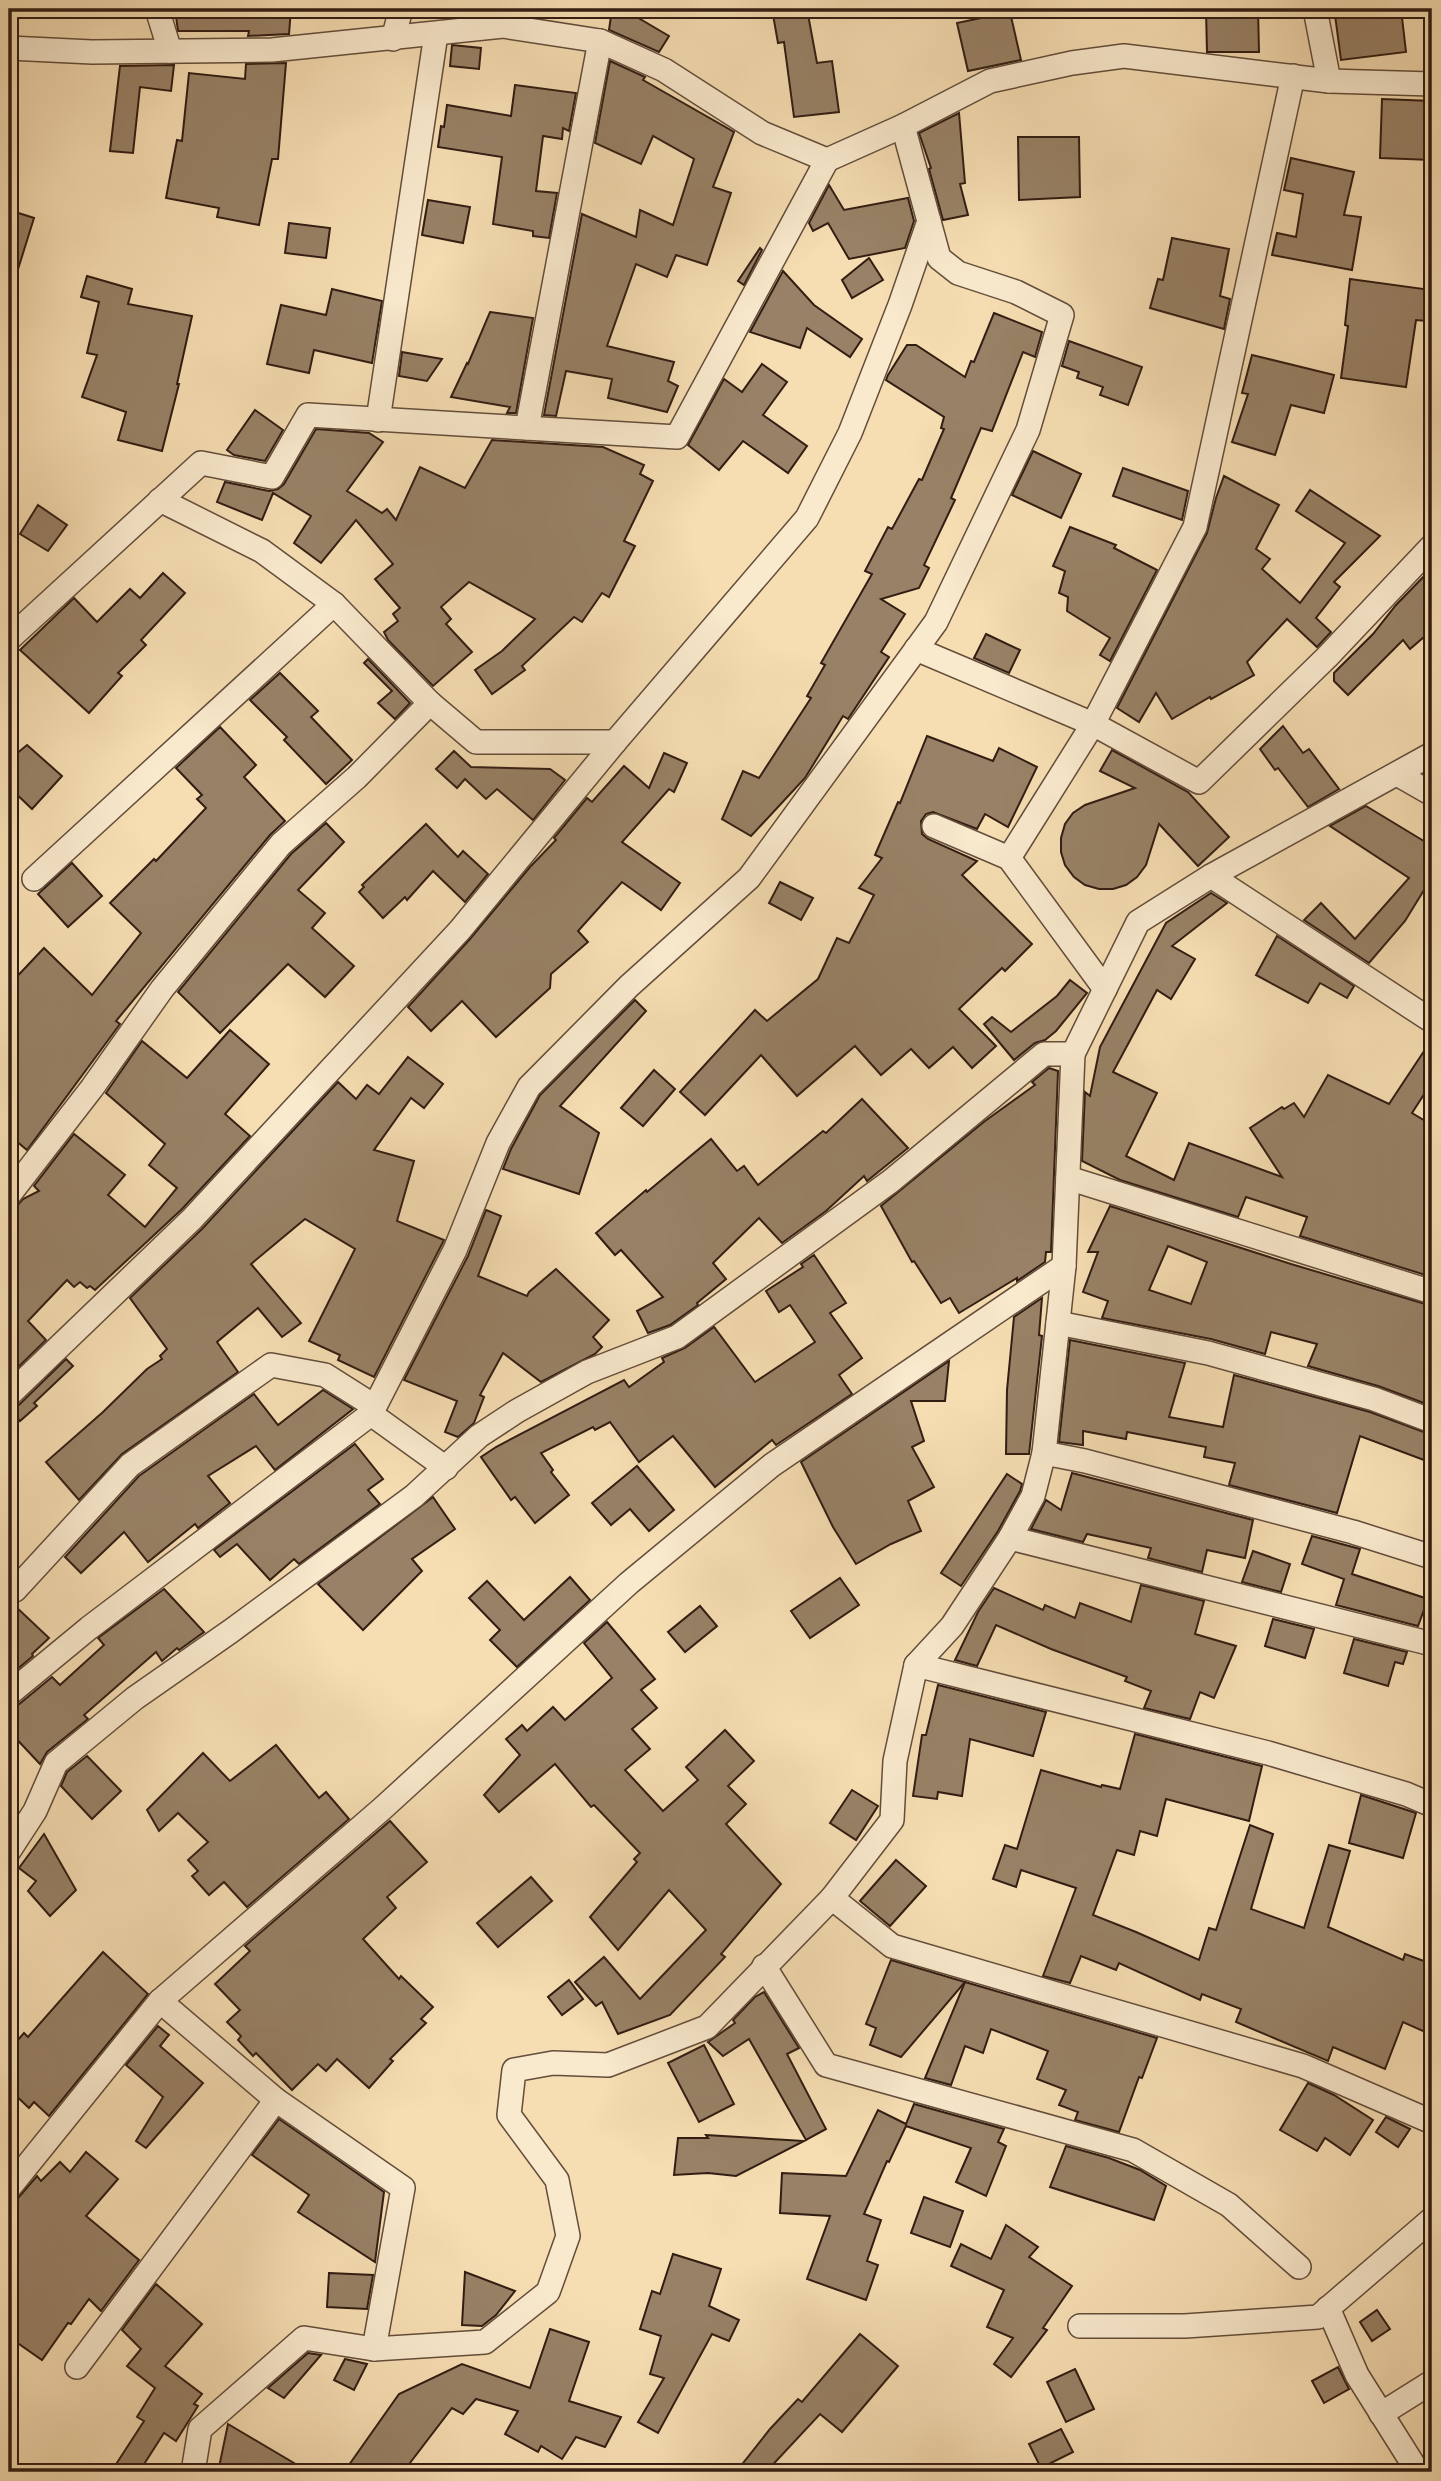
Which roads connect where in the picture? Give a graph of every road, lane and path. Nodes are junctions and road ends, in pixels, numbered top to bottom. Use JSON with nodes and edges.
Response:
{"nodes":[{"id":1,"x":157,"y":9,"type":"edge"},
{"id":2,"x":401,"y":9,"type":"edge"},
{"id":3,"x":1315,"y":9,"type":"edge"},
{"id":4,"x":505,"y":17,"type":"edge"},
{"id":5,"x":436,"y":34,"type":"junction"},
{"id":6,"x":393,"y":39,"type":"junction"},
{"id":7,"x":600,"y":41,"type":"junction"},
{"id":8,"x":9,"y":48,"type":"edge"},
{"id":9,"x":170,"y":51,"type":"junction"},
{"id":10,"x":1293,"y":76,"type":"junction"},
{"id":11,"x":1329,"y":80,"type":"junction"},
{"id":12,"x":1432,"y":83,"type":"edge"},
{"id":13,"x":903,"y":125,"type":"junction"},
{"id":14,"x":827,"y":160,"type":"junction"},
{"id":15,"x":929,"y":220,"type":"junction"},
{"id":16,"x":378,"y":419,"type":"junction"},
{"id":17,"x":527,"y":428,"type":"junction"},
{"id":18,"x":160,"y":500,"type":"junction"},
{"id":19,"x":1428,"y":558,"type":"edge"},
{"id":20,"x":334,"y":604,"type":"junction"},
{"id":21,"x":9,"y":639,"type":"edge"},
{"id":22,"x":916,"y":649,"type":"junction"},
{"id":23,"x":430,"y":703,"type":"junction"},
{"id":24,"x":1093,"y":723,"type":"junction"},
{"id":25,"x":615,"y":742,"type":"junction"},
{"id":26,"x":1432,"y":754,"type":"edge"},
{"id":27,"x":1397,"y":774,"type":"junction"},
{"id":28,"x":1432,"y":794,"type":"edge"},
{"id":29,"x":934,"y":826,"type":"dead end"},
{"id":30,"x":1009,"y":859,"type":"junction"},
{"id":31,"x":1211,"y":876,"type":"junction"},
{"id":32,"x":34,"y":879,"type":"dead end"},
{"id":33,"x":1105,"y":989,"type":"junction"},
{"id":34,"x":1432,"y":1021,"type":"edge"},
{"id":35,"x":1073,"y":1054,"type":"junction"},
{"id":36,"x":1068,"y":1178,"type":"junction"},
{"id":37,"x":9,"y":1195,"type":"edge"},
{"id":38,"x":1064,"y":1266,"type":"junction"},
{"id":39,"x":1432,"y":1292,"type":"edge"},
{"id":40,"x":1058,"y":1323,"type":"junction"},
{"id":41,"x":9,"y":1395,"type":"edge"},
{"id":42,"x":372,"y":1410,"type":"junction"},
{"id":43,"x":1432,"y":1421,"type":"edge"},
{"id":44,"x":1044,"y":1453,"type":"junction"},
{"id":45,"x":446,"y":1468,"type":"junction"},
{"id":46,"x":1010,"y":1538,"type":"junction"},
{"id":47,"x":1432,"y":1557,"type":"edge"},
{"id":48,"x":15,"y":1590,"type":"dead end"},
{"id":49,"x":1432,"y":1644,"type":"edge"},
{"id":50,"x":916,"y":1665,"type":"junction"},
{"id":51,"x":9,"y":1694,"type":"edge"},
{"id":52,"x":1432,"y":1805,"type":"edge"},
{"id":53,"x":9,"y":1852,"type":"edge"},
{"id":54,"x":832,"y":1898,"type":"junction"},
{"id":55,"x":764,"y":1966,"type":"junction"},
{"id":56,"x":160,"y":2001,"type":"junction"},
{"id":57,"x":276,"y":2101,"type":"junction"},
{"id":58,"x":1432,"y":2122,"type":"edge"},
{"id":59,"x":9,"y":2188,"type":"edge"},
{"id":60,"x":1432,"y":2220,"type":"edge"},
{"id":61,"x":1299,"y":2267,"type":"dead end"},
{"id":62,"x":1328,"y":2308,"type":"junction"},
{"id":63,"x":1080,"y":2326,"type":"dead end"},
{"id":64,"x":374,"y":2348,"type":"junction"},
{"id":65,"x":77,"y":2367,"type":"dead end"},
{"id":66,"x":1432,"y":2382,"type":"edge"},
{"id":67,"x":1381,"y":2414,"type":"junction"},
{"id":68,"x":193,"y":2472,"type":"edge"},
{"id":69,"x":1418,"y":2472,"type":"edge"}],
"edges":[{"from":1,"to":9,"type":"street"},
{"from":2,"to":6,"type":"street"},
{"from":3,"to":11,"type":"street"},
{"from":4,"to":5,"type":"street"},
{"from":4,"to":7,"type":"street"},
{"from":5,"to":6,"type":"street"},
{"from":5,"to":16,"type":"street"},
{"from":6,"to":9,"type":"street"},
{"from":7,"to":14,"type":"street"},
{"from":7,"to":17,"type":"street"},
{"from":8,"to":9,"type":"street"},
{"from":10,"to":11,"type":"street"},
{"from":10,"to":13,"type":"street"},
{"from":10,"to":24,"type":"street"},
{"from":11,"to":12,"type":"street"},
{"from":13,"to":14,"type":"street"},
{"from":13,"to":15,"type":"street"},
{"from":14,"to":17,"type":"street"},
{"from":15,"to":22,"type":"street"},
{"from":15,"to":25,"type":"street"},
{"from":16,"to":17,"type":"street"},
{"from":16,"to":18,"type":"street"},
{"from":18,"to":20,"type":"street"},
{"from":18,"to":21,"type":"street"},
{"from":19,"to":24,"type":"street"},
{"from":20,"to":23,"type":"street"},
{"from":20,"to":32,"type":"street"},
{"from":22,"to":24,"type":"street"},
{"from":22,"to":42,"type":"street"},
{"from":23,"to":25,"type":"street"},
{"from":23,"to":37,"type":"street"},
{"from":24,"to":30,"type":"street"},
{"from":25,"to":41,"type":"street"},
{"from":26,"to":27,"type":"street"},
{"from":27,"to":28,"type":"street"},
{"from":27,"to":31,"type":"street"},
{"from":29,"to":30,"type":"street"},
{"from":30,"to":33,"type":"street"},
{"from":31,"to":33,"type":"street"},
{"from":31,"to":34,"type":"street"},
{"from":33,"to":35,"type":"street"},
{"from":35,"to":36,"type":"street"},
{"from":35,"to":45,"type":"street"},
{"from":36,"to":38,"type":"street"},
{"from":36,"to":39,"type":"street"},
{"from":38,"to":40,"type":"street"},
{"from":38,"to":56,"type":"street"},
{"from":40,"to":43,"type":"street"},
{"from":40,"to":44,"type":"street"},
{"from":42,"to":45,"type":"street"},
{"from":42,"to":48,"type":"street"},
{"from":42,"to":51,"type":"street"},
{"from":44,"to":46,"type":"street"},
{"from":44,"to":47,"type":"street"},
{"from":45,"to":53,"type":"street"},
{"from":46,"to":49,"type":"street"},
{"from":46,"to":50,"type":"street"},
{"from":50,"to":52,"type":"street"},
{"from":50,"to":54,"type":"street"},
{"from":54,"to":55,"type":"street"},
{"from":54,"to":58,"type":"street"},
{"from":55,"to":61,"type":"street"},
{"from":55,"to":64,"type":"street"},
{"from":56,"to":57,"type":"street"},
{"from":56,"to":59,"type":"street"},
{"from":57,"to":64,"type":"street"},
{"from":57,"to":65,"type":"street"},
{"from":60,"to":62,"type":"street"},
{"from":62,"to":63,"type":"street"},
{"from":62,"to":67,"type":"street"},
{"from":64,"to":68,"type":"street"},
{"from":66,"to":67,"type":"street"},
{"from":67,"to":69,"type":"street"}]}
